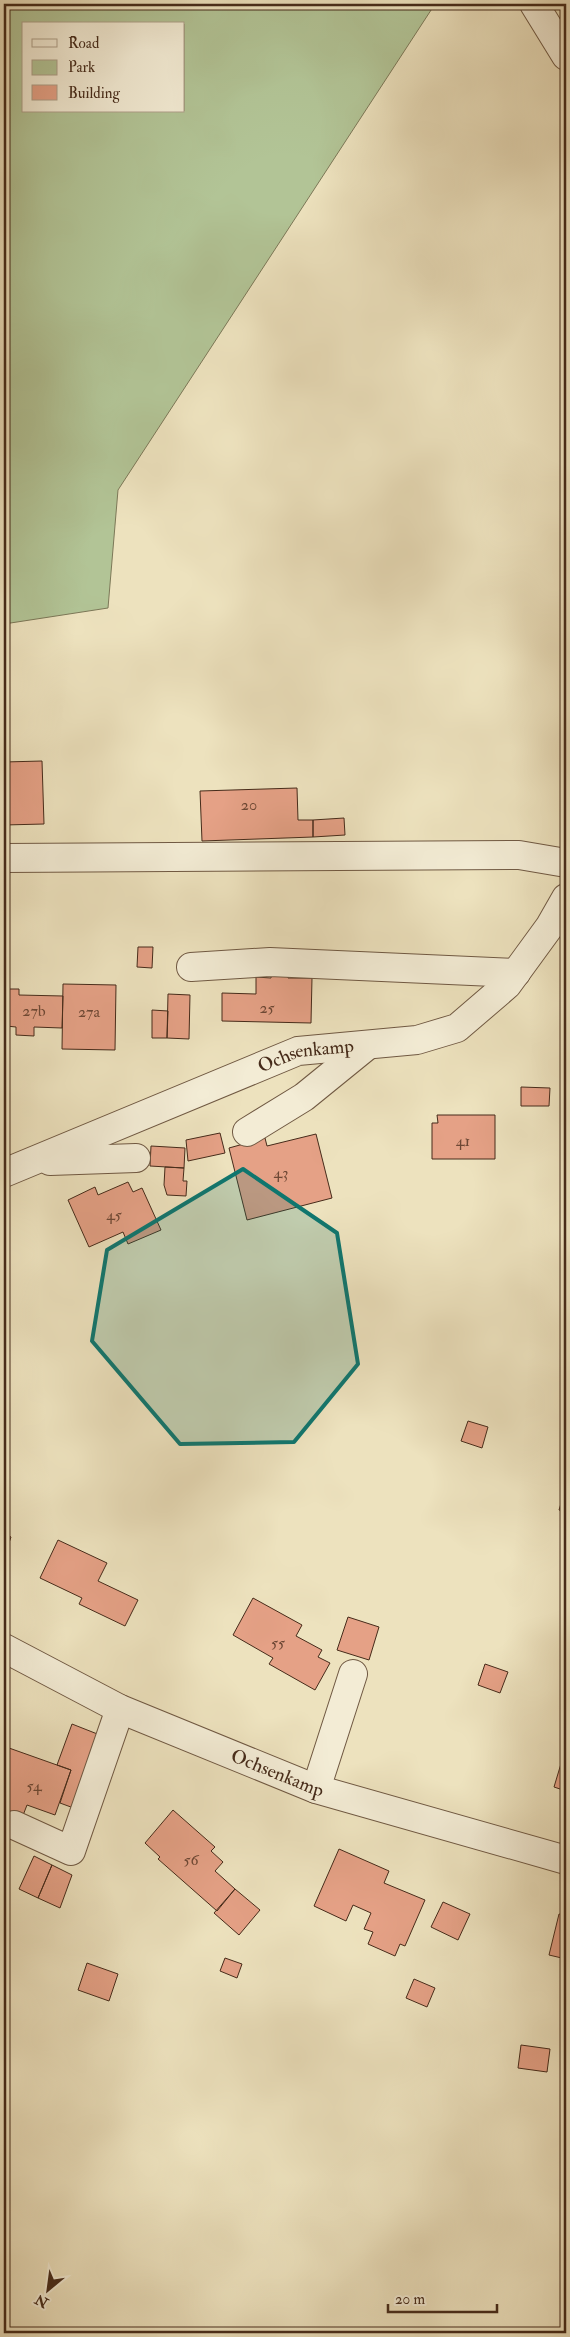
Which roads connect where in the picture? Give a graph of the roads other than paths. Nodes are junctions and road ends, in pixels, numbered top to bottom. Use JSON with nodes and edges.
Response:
{"nodes":[{"id":1,"x":534,"y":4,"type":"edge"},
{"id":2,"x":566,"y":56,"type":"edge"},
{"id":3,"x":4,"y":858,"type":"edge"},
{"id":4,"x":566,"y":863,"type":"edge"},
{"id":5,"x":566,"y":898,"type":"edge"},
{"id":6,"x":191,"y":967,"type":"dead end"},
{"id":7,"x":516,"y":973,"type":"junction"},
{"id":8,"x":368,"y":1045,"type":"junction"},
{"id":9,"x":247,"y":1132,"type":"dead end"},
{"id":10,"x":136,"y":1158,"type":"dead end"},
{"id":11,"x":33,"y":1161,"type":"junction"},
{"id":12,"x":4,"y":1173,"type":"edge"},
{"id":13,"x":4,"y":1648,"type":"edge"},
{"id":14,"x":353,"y":1674,"type":"dead end"},
{"id":15,"x":120,"y":1709,"type":"junction"},
{"id":16,"x":316,"y":1789,"type":"junction"},
{"id":17,"x":14,"y":1825,"type":"dead end"},
{"id":18,"x":566,"y":1860,"type":"edge"}],
"edges":[{"from":1,"to":2,"type":"street"},
{"from":3,"to":4,"type":"street"},
{"from":5,"to":7,"type":"street","name":"Ochsenkamp"},
{"from":6,"to":7,"type":"street"},
{"from":7,"to":8,"type":"street","name":"Ochsenkamp"},
{"from":8,"to":9,"type":"street"},
{"from":8,"to":11,"type":"street","name":"Ochsenkamp"},
{"from":10,"to":11,"type":"street"},
{"from":11,"to":12,"type":"street","name":"Ochsenkamp"},
{"from":13,"to":15,"type":"street","name":"Ochsenkamp"},
{"from":14,"to":16,"type":"street"},
{"from":15,"to":16,"type":"street","name":"Ochsenkamp"},
{"from":15,"to":17,"type":"street"},
{"from":16,"to":18,"type":"street","name":"Ochsenkamp"}]}
